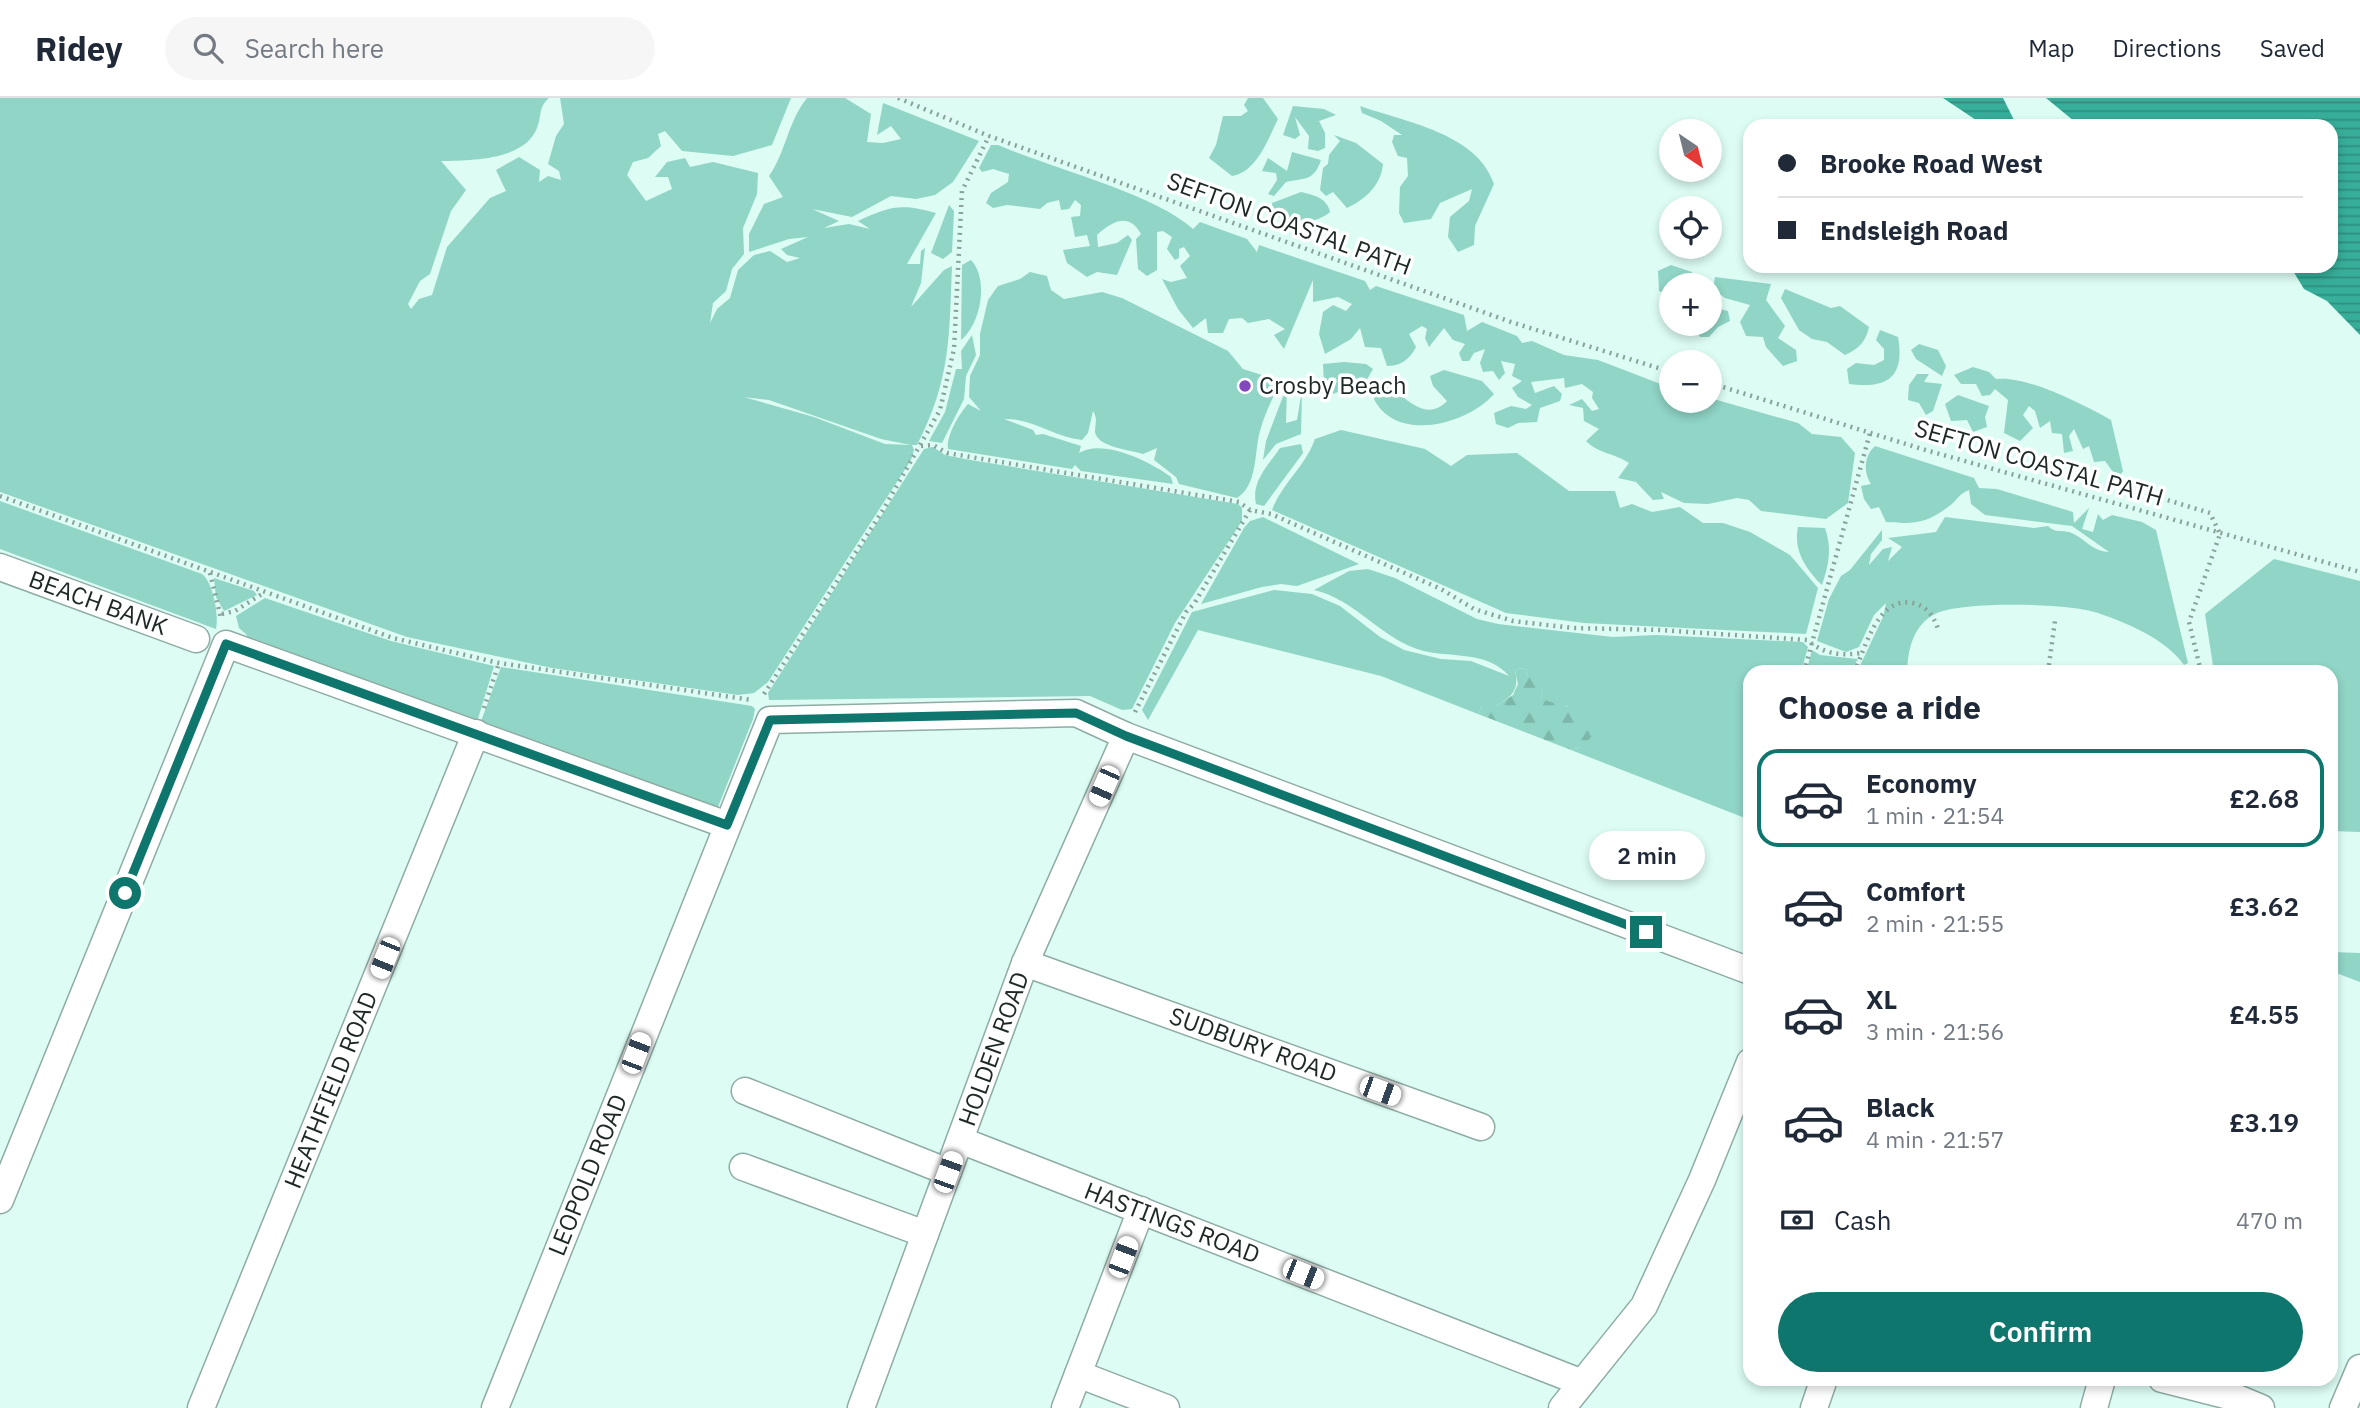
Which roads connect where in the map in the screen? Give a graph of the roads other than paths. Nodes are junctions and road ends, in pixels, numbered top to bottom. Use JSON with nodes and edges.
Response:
{"nodes":[{"id":1,"x":0,"y":566,"type":"edge"},
{"id":2,"x":196,"y":639,"type":"dead end"},
{"id":3,"x":477,"y":733,"type":"junction"},
{"id":4,"x":1126,"y":736,"type":"junction"},
{"id":5,"x":727,"y":825,"type":"junction"},
{"id":6,"x":1025,"y":963,"type":"junction"},
{"id":7,"x":1743,"y":968,"type":"edge"},
{"id":8,"x":1743,"y":1079,"type":"edge"},
{"id":9,"x":745,"y":1091,"type":"dead end"},
{"id":10,"x":1481,"y":1127,"type":"dead end"},
{"id":11,"x":960,"y":1140,"type":"junction"},
{"id":12,"x":743,"y":1167,"type":"dead end"},
{"id":13,"x":948,"y":1172,"type":"junction"},
{"id":14,"x":0,"y":1199,"type":"edge"},
{"id":15,"x":1141,"y":1210,"type":"junction"},
{"id":16,"x":925,"y":1234,"type":"junction"},
{"id":17,"x":2360,"y":1368,"type":"edge"},
{"id":18,"x":1078,"y":1374,"type":"junction"},
{"id":19,"x":1580,"y":1382,"type":"junction"},
{"id":20,"x":1822,"y":1386,"type":"edge"},
{"id":21,"x":2100,"y":1386,"type":"edge"},
{"id":22,"x":2190,"y":1386,"type":"edge"},
{"id":23,"x":201,"y":1408,"type":"edge"},
{"id":24,"x":495,"y":1408,"type":"edge"},
{"id":25,"x":861,"y":1408,"type":"edge"},
{"id":26,"x":1065,"y":1408,"type":"edge"},
{"id":27,"x":1166,"y":1408,"type":"edge"},
{"id":28,"x":1562,"y":1408,"type":"edge"},
{"id":29,"x":1814,"y":1408,"type":"edge"},
{"id":30,"x":2094,"y":1408,"type":"edge"},
{"id":31,"x":2261,"y":1408,"type":"edge"},
{"id":32,"x":2343,"y":1408,"type":"edge"}],
"edges":[{"from":1,"to":2,"type":"street","name":"BEACH BANK"},
{"from":3,"to":5,"type":"street"},
{"from":3,"to":14,"type":"street"},
{"from":3,"to":23,"type":"street","name":"HEATHFIELD ROAD"},
{"from":4,"to":5,"type":"street","name":"LEOPOLD ROAD"},
{"from":4,"to":6,"type":"street","name":"HOLDEN ROAD"},
{"from":4,"to":7,"type":"street"},
{"from":5,"to":24,"type":"street","name":"LEOPOLD ROAD"},
{"from":6,"to":10,"type":"street","name":"SUDBURY ROAD"},
{"from":6,"to":11,"type":"street","name":"HOLDEN ROAD"},
{"from":8,"to":19,"type":"street"},
{"from":9,"to":13,"type":"street"},
{"from":11,"to":13,"type":"street","name":"HOLDEN ROAD"},
{"from":11,"to":15,"type":"street","name":"HASTINGS ROAD"},
{"from":12,"to":16,"type":"street"},
{"from":13,"to":16,"type":"street","name":"HOLDEN ROAD"},
{"from":15,"to":18,"type":"street"},
{"from":15,"to":19,"type":"street","name":"HASTINGS ROAD"},
{"from":16,"to":25,"type":"street","name":"HOLDEN ROAD"},
{"from":17,"to":32,"type":"street"},
{"from":18,"to":26,"type":"street"},
{"from":18,"to":27,"type":"street"},
{"from":19,"to":28,"type":"street"},
{"from":20,"to":29,"type":"street"},
{"from":21,"to":30,"type":"street"},
{"from":22,"to":31,"type":"street"}]}
